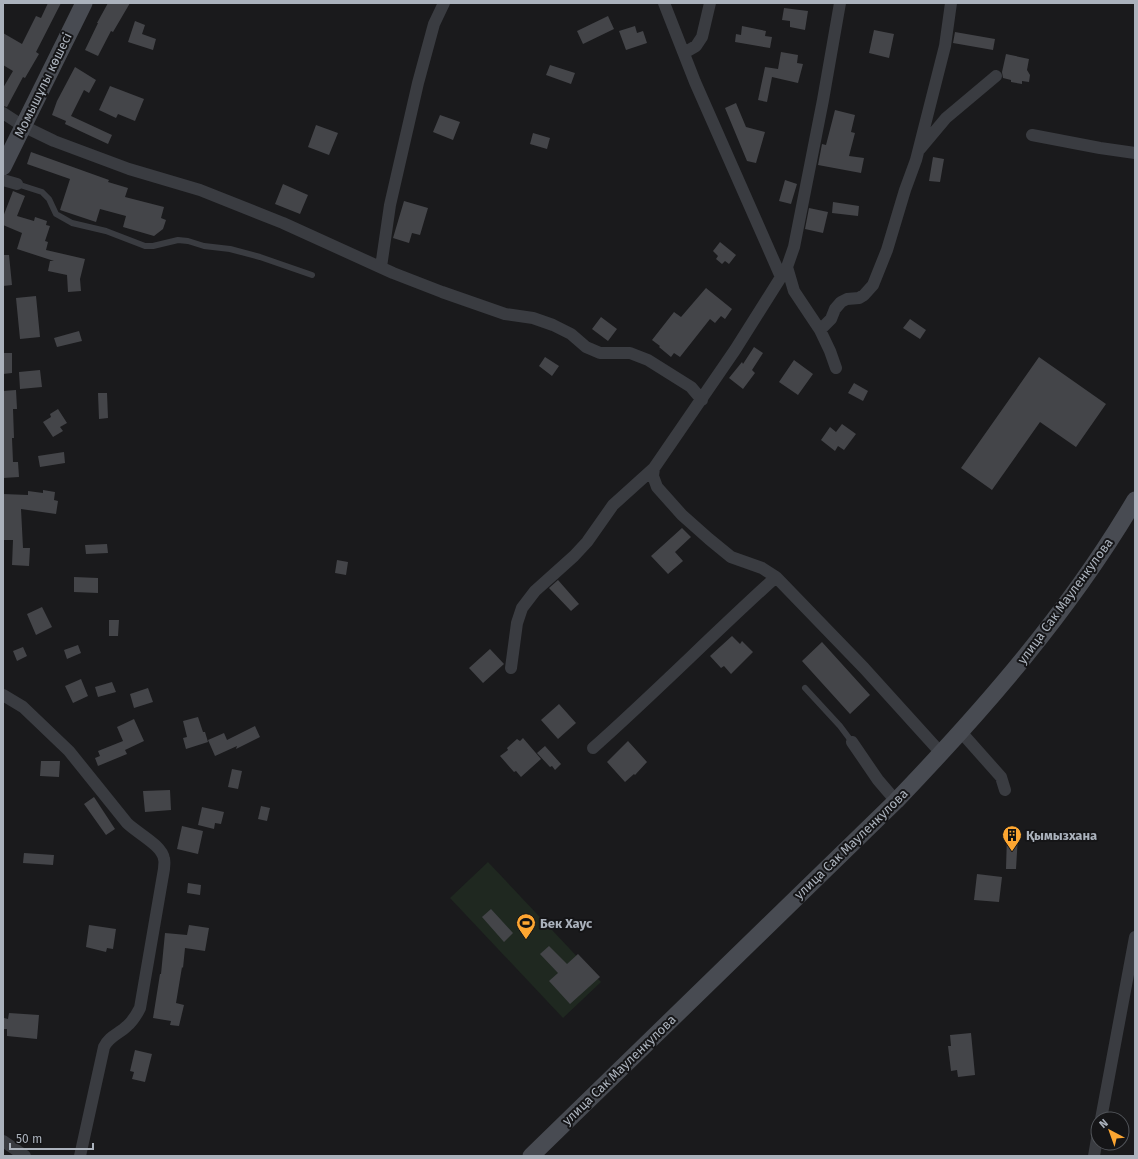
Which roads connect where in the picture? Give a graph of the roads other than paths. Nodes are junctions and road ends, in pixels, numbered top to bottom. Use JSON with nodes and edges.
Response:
{"nodes":[{"id":1,"x":84,"y":3,"type":"edge"},
{"id":2,"x":444,"y":3,"type":"edge"},
{"id":3,"x":664,"y":3,"type":"edge"},
{"id":4,"x":710,"y":3,"type":"edge"},
{"id":5,"x":840,"y":3,"type":"edge"},
{"id":6,"x":951,"y":3,"type":"edge"},
{"id":7,"x":684,"y":53,"type":"junction"},
{"id":8,"x":996,"y":76,"type":"dead end"},
{"id":9,"x":3,"y":113,"type":"edge"},
{"id":10,"x":23,"y":126,"type":"junction"},
{"id":11,"x":1032,"y":135,"type":"dead end"},
{"id":12,"x":918,"y":151,"type":"junction"},
{"id":13,"x":1135,"y":153,"type":"edge"},
{"id":14,"x":3,"y":167,"type":"edge"},
{"id":15,"x":3,"y":180,"type":"edge"},
{"id":16,"x":17,"y":184,"type":"joint"},
{"id":17,"x":381,"y":267,"type":"junction"},
{"id":18,"x":784,"y":272,"type":"junction"},
{"id":19,"x":312,"y":275,"type":"dead end"},
{"id":20,"x":820,"y":330,"type":"junction"},
{"id":21,"x":836,"y":368,"type":"dead end"},
{"id":22,"x":702,"y":400,"type":"junction"},
{"id":23,"x":654,"y":468,"type":"junction"},
{"id":24,"x":1135,"y":500,"type":"edge"},
{"id":25,"x":776,"y":577,"type":"junction"},
{"id":26,"x":511,"y":668,"type":"dead end"},
{"id":27,"x":805,"y":688,"type":"dead end"},
{"id":28,"x":3,"y":695,"type":"edge"},
{"id":29,"x":961,"y":732,"type":"junction"},
{"id":30,"x":852,"y":742,"type":"joint"},
{"id":31,"x":593,"y":748,"type":"dead end"},
{"id":32,"x":941,"y":754,"type":"junction"},
{"id":33,"x":1005,"y":790,"type":"dead end"},
{"id":34,"x":896,"y":801,"type":"junction"},
{"id":35,"x":1135,"y":937,"type":"edge"},
{"id":36,"x":1102,"y":1111,"type":"edge"},
{"id":37,"x":3,"y":1141,"type":"edge"},
{"id":38,"x":25,"y":1156,"type":"edge"},
{"id":39,"x":80,"y":1156,"type":"edge"},
{"id":40,"x":531,"y":1156,"type":"edge"}],
"edges":[{"from":1,"to":10,"type":"main road","name":"Момышұлы көшесі"},
{"from":2,"to":17,"type":"street"},
{"from":3,"to":7,"type":"street"},
{"from":4,"to":7,"type":"street"},
{"from":5,"to":18,"type":"street"},
{"from":6,"to":12,"type":"street"},
{"from":7,"to":18,"type":"street"},
{"from":8,"to":12,"type":"street"},
{"from":9,"to":10,"type":"street"},
{"from":10,"to":14,"type":"main road","name":"Момышұлы көшесі"},
{"from":10,"to":17,"type":"street"},
{"from":11,"to":13,"type":"street"},
{"from":12,"to":20,"type":"street"},
{"from":15,"to":16,"type":"street"},
{"from":16,"to":19,"type":"lane"},
{"from":17,"to":22,"type":"street"},
{"from":18,"to":20,"type":"street"},
{"from":18,"to":22,"type":"street"},
{"from":20,"to":21,"type":"street"},
{"from":22,"to":23,"type":"street"},
{"from":23,"to":25,"type":"street"},
{"from":23,"to":26,"type":"street"},
{"from":24,"to":29,"type":"main road","name":"улица Сак Мауленкулова"},
{"from":25,"to":31,"type":"street"},
{"from":25,"to":32,"type":"street"},
{"from":27,"to":30,"type":"lane"},
{"from":28,"to":39,"type":"street"},
{"from":29,"to":32,"type":"main road","name":"улица Сак Мауленкулова"},
{"from":29,"to":33,"type":"street"},
{"from":30,"to":34,"type":"street"},
{"from":32,"to":34,"type":"main road","name":"улица Сак Мауленкулова"},
{"from":34,"to":40,"type":"main road","name":"улица Сак Мауленкулова"},
{"from":35,"to":36,"type":"street"},
{"from":37,"to":38,"type":"street"}]}
